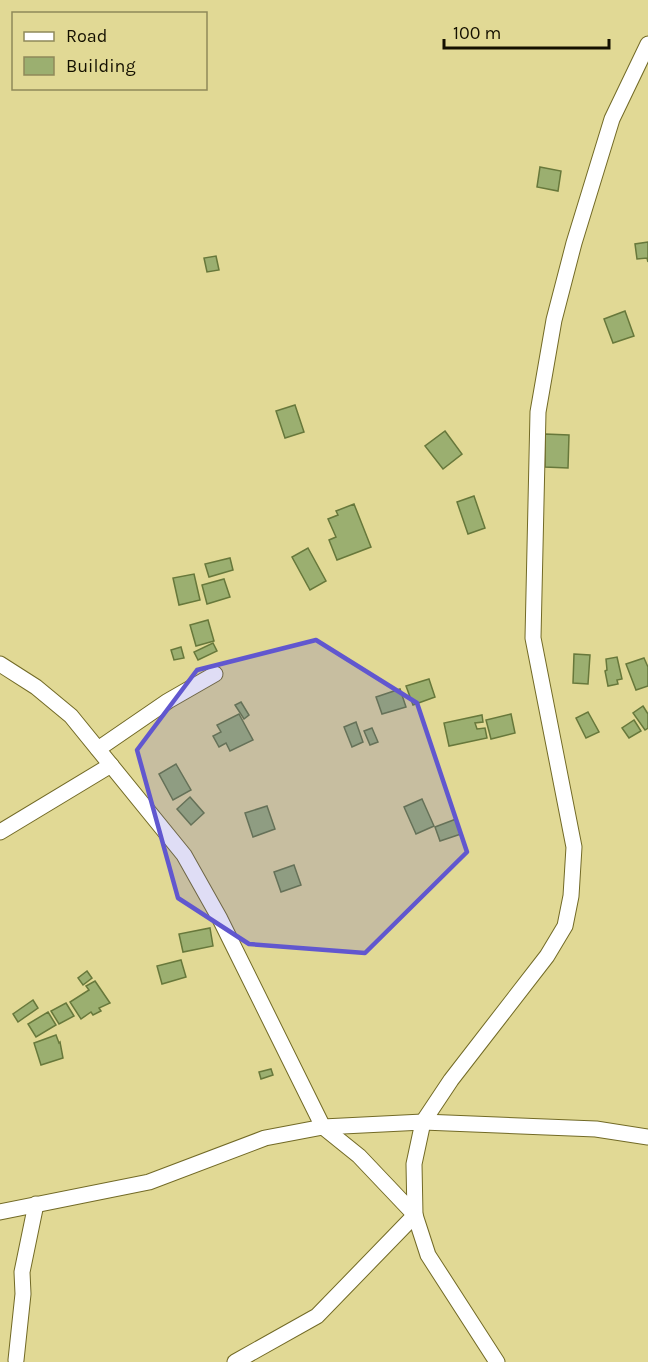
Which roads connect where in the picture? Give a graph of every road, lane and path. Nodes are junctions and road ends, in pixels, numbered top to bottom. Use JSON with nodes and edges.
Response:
{"nodes":[{"id":1,"x":648,"y":44,"type":"edge"},
{"id":2,"x":0,"y":664,"type":"edge"},
{"id":3,"x":215,"y":674,"type":"dead end"},
{"id":4,"x":98,"y":749,"type":"junction"},
{"id":5,"x":111,"y":765,"type":"junction"},
{"id":6,"x":0,"y":832,"type":"edge"},
{"id":7,"x":423,"y":1122,"type":"junction"},
{"id":8,"x":323,"y":1127,"type":"junction"},
{"id":9,"x":648,"y":1137,"type":"edge"},
{"id":10,"x":36,"y":1204,"type":"junction"},
{"id":11,"x":0,"y":1212,"type":"edge"},
{"id":12,"x":415,"y":1215,"type":"junction"},
{"id":13,"x":16,"y":1360,"type":"dead end"},
{"id":14,"x":235,"y":1362,"type":"edge"},
{"id":15,"x":498,"y":1362,"type":"edge"}],
"edges":[{"from":1,"to":7,"type":"street"},
{"from":2,"to":4,"type":"street"},
{"from":3,"to":4,"type":"street"},
{"from":4,"to":5,"type":"street"},
{"from":5,"to":6,"type":"street"},
{"from":5,"to":8,"type":"street"},
{"from":7,"to":8,"type":"street"},
{"from":7,"to":9,"type":"street"},
{"from":7,"to":12,"type":"street"},
{"from":8,"to":10,"type":"street"},
{"from":8,"to":12,"type":"street"},
{"from":10,"to":11,"type":"street"},
{"from":10,"to":13,"type":"street"},
{"from":12,"to":14,"type":"street"},
{"from":12,"to":15,"type":"street"}]}
